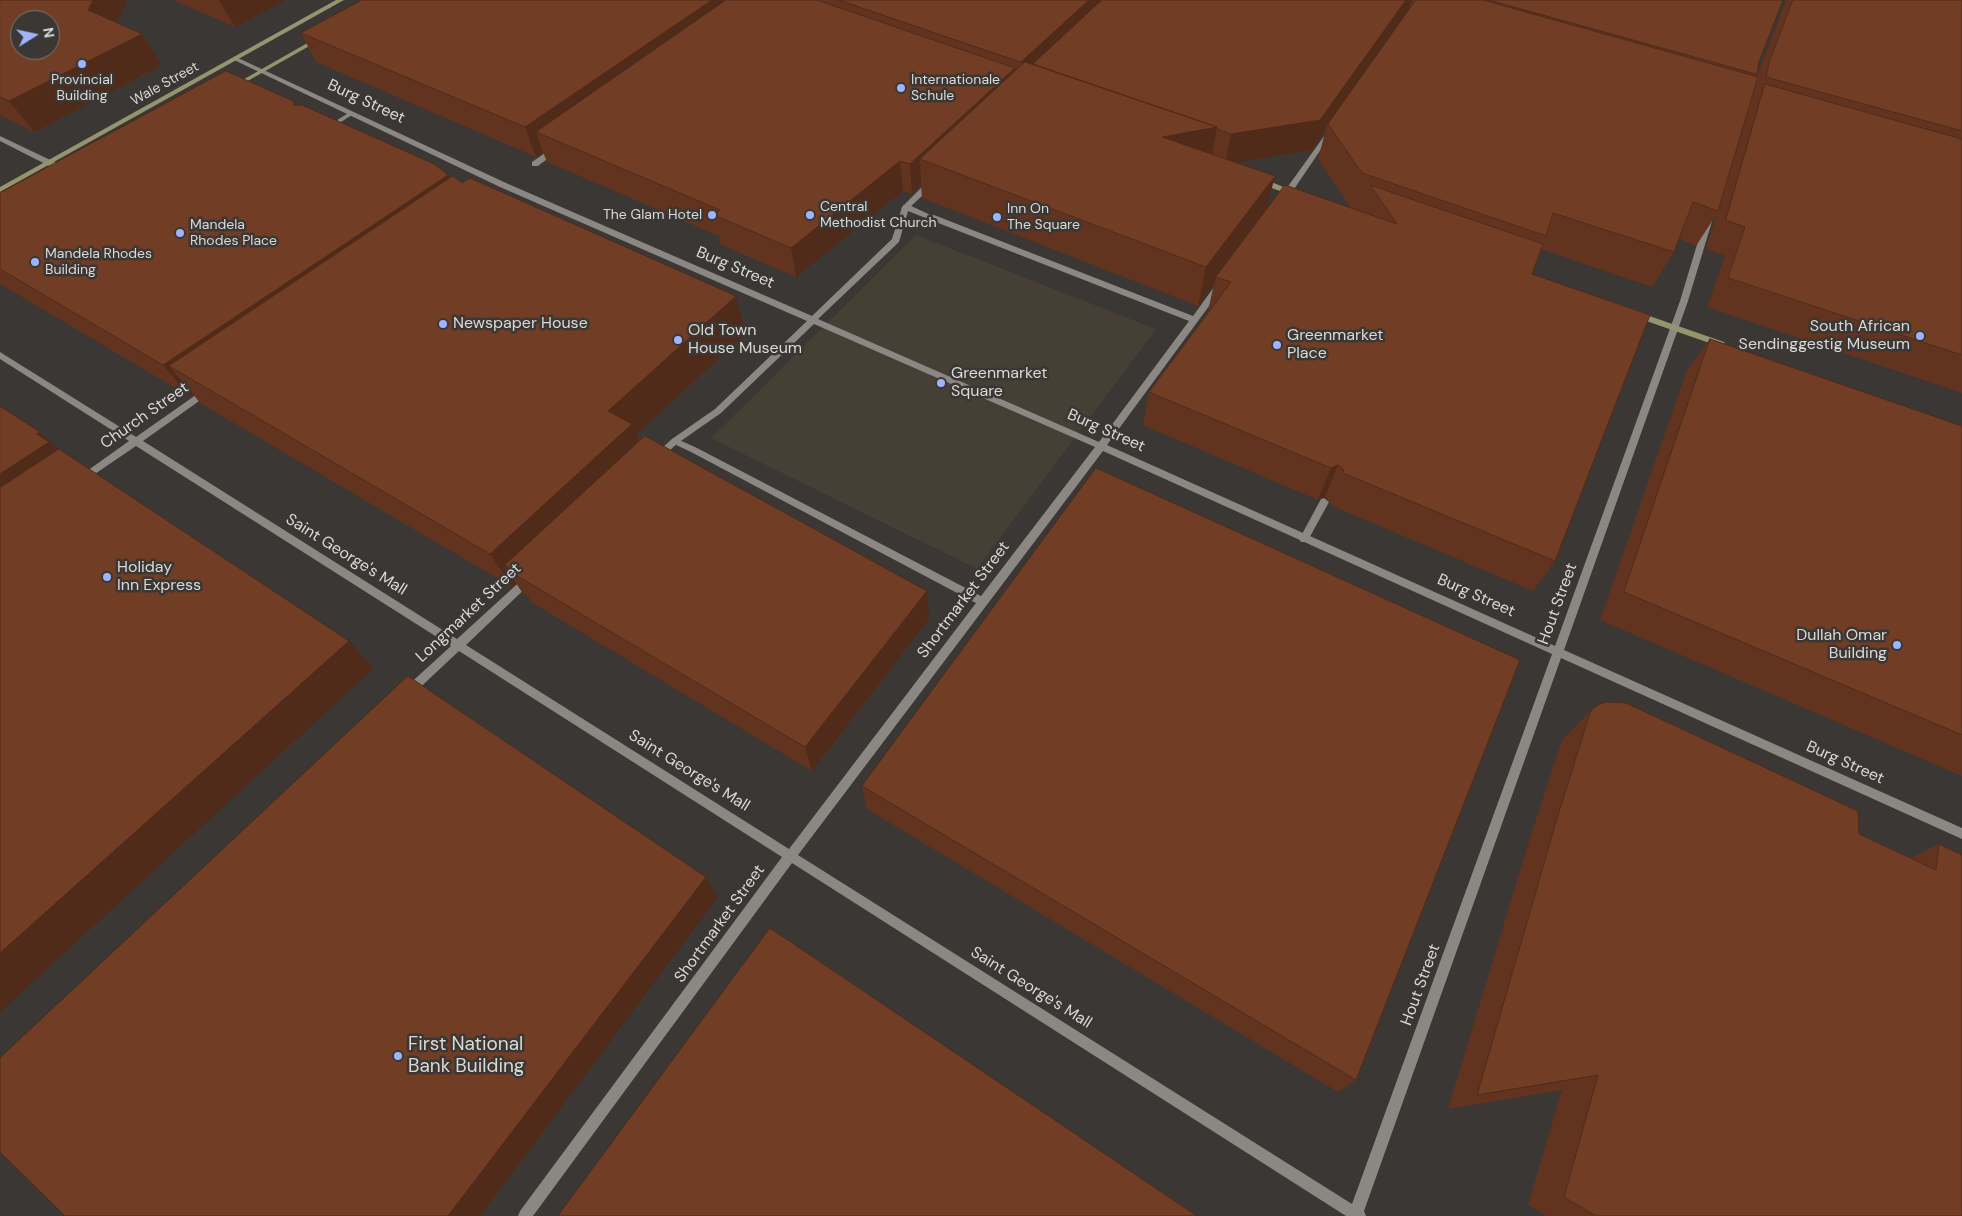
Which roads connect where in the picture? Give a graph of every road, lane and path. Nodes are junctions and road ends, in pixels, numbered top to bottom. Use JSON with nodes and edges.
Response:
{"nodes":[{"id":1,"x":341,"y":0,"type":"edge"},
{"id":2,"x":323,"y":37,"type":"edge"},
{"id":3,"x":236,"y":59,"type":"junction"},
{"id":4,"x":262,"y":70,"type":"junction"},
{"id":5,"x":230,"y":88,"type":"edge"},
{"id":6,"x":352,"y":113,"type":"junction"},
{"id":7,"x":1333,"y":127,"type":"edge"},
{"id":8,"x":324,"y":131,"type":"edge"},
{"id":9,"x":0,"y":138,"type":"edge"},
{"id":10,"x":559,"y":147,"type":"edge"},
{"id":11,"x":49,"y":162,"type":"junction"},
{"id":12,"x":535,"y":164,"type":"edge"},
{"id":13,"x":73,"y":175,"type":"joint"},
{"id":14,"x":1253,"y":178,"type":"edge"},
{"id":15,"x":64,"y":179,"type":"edge"},
{"id":16,"x":934,"y":179,"type":"edge"},
{"id":17,"x":503,"y":185,"type":"junction"},
{"id":18,"x":0,"y":190,"type":"edge"},
{"id":19,"x":495,"y":190,"type":"edge"},
{"id":20,"x":1288,"y":191,"type":"junction"},
{"id":21,"x":1303,"y":196,"type":"edge"},
{"id":22,"x":1278,"y":205,"type":"edge"},
{"id":23,"x":906,"y":207,"type":"junction"},
{"id":24,"x":1712,"y":209,"type":"edge"},
{"id":25,"x":1222,"y":281,"type":"edge"},
{"id":26,"x":1626,"y":310,"type":"edge"},
{"id":27,"x":813,"y":319,"type":"junction"},
{"id":28,"x":1194,"y":320,"type":"junction"},
{"id":29,"x":1674,"y":328,"type":"junction"},
{"id":30,"x":1727,"y":346,"type":"edge"},
{"id":31,"x":0,"y":355,"type":"edge"},
{"id":32,"x":218,"y":384,"type":"edge"},
{"id":33,"x":136,"y":441,"type":"junction"},
{"id":34,"x":675,"y":441,"type":"junction"},
{"id":35,"x":1101,"y":446,"type":"junction"},
{"id":36,"x":647,"y":467,"type":"edge"},
{"id":37,"x":72,"y":485,"type":"edge"},
{"id":38,"x":1324,"y":502,"type":"edge"},
{"id":39,"x":1304,"y":539,"type":"junction"},
{"id":40,"x":535,"y":573,"type":"edge"},
{"id":41,"x":983,"y":602,"type":"junction"},
{"id":42,"x":458,"y":645,"type":"junction"},
{"id":43,"x":1559,"y":651,"type":"junction"},
{"id":44,"x":401,"y":699,"type":"edge"},
{"id":45,"x":1962,"y":834,"type":"edge"},
{"id":46,"x":791,"y":855,"type":"junction"},
{"id":47,"x":1357,"y":1215,"type":"edge"},
{"id":48,"x":525,"y":1216,"type":"edge"}],
"edges":[{"from":1,"to":3,"type":"main road","name":"Wale Street"},
{"from":2,"to":4,"type":"main road"},
{"from":3,"to":4,"type":"street","name":"Burg Street"},
{"from":3,"to":11,"type":"main road","name":"Wale Street"},
{"from":4,"to":5,"type":"main road"},
{"from":4,"to":6,"type":"street","name":"Burg Street"},
{"from":6,"to":8,"type":"street"},
{"from":6,"to":17,"type":"street","name":"Burg Street"},
{"from":7,"to":20,"type":"street"},
{"from":9,"to":11,"type":"street"},
{"from":10,"to":12,"type":"street"},
{"from":11,"to":13,"type":"street"},
{"from":11,"to":18,"type":"main road","name":"Wale Street"},
{"from":13,"to":15,"type":"main road"},
{"from":14,"to":20,"type":"main road"},
{"from":16,"to":23,"type":"street"},
{"from":17,"to":19,"type":"street"},
{"from":17,"to":27,"type":"street","name":"Burg Street"},
{"from":20,"to":21,"type":"main road"},
{"from":20,"to":22,"type":"street"},
{"from":23,"to":27,"type":"street"},
{"from":23,"to":28,"type":"street"},
{"from":24,"to":29,"type":"street","name":"Hout Street"},
{"from":25,"to":28,"type":"street","name":"Shortmarket Street"},
{"from":26,"to":29,"type":"main road"},
{"from":27,"to":34,"type":"street"},
{"from":27,"to":35,"type":"street","name":"Burg Street"},
{"from":28,"to":35,"type":"street","name":"Shortmarket Street"},
{"from":29,"to":30,"type":"main road"},
{"from":29,"to":43,"type":"street","name":"Hout Street"},
{"from":31,"to":33,"type":"street","name":"Saint George's Mall"},
{"from":32,"to":33,"type":"street","name":"Church Street"},
{"from":33,"to":37,"type":"street","name":"Church Street"},
{"from":33,"to":42,"type":"street","name":"Saint George's Mall"},
{"from":34,"to":36,"type":"street"},
{"from":34,"to":41,"type":"street"},
{"from":35,"to":39,"type":"street","name":"Burg Street"},
{"from":35,"to":41,"type":"street","name":"Shortmarket Street"},
{"from":38,"to":39,"type":"street"},
{"from":39,"to":43,"type":"street","name":"Burg Street"},
{"from":40,"to":42,"type":"street","name":"Longmarket Street"},
{"from":41,"to":46,"type":"street","name":"Shortmarket Street"},
{"from":42,"to":44,"type":"street","name":"Longmarket Street"},
{"from":42,"to":46,"type":"street","name":"Saint George's Mall"},
{"from":43,"to":45,"type":"street","name":"Burg Street"},
{"from":43,"to":47,"type":"street","name":"Hout Street"},
{"from":46,"to":47,"type":"street","name":"Saint George's Mall"},
{"from":46,"to":48,"type":"street","name":"Shortmarket Street"}]}
